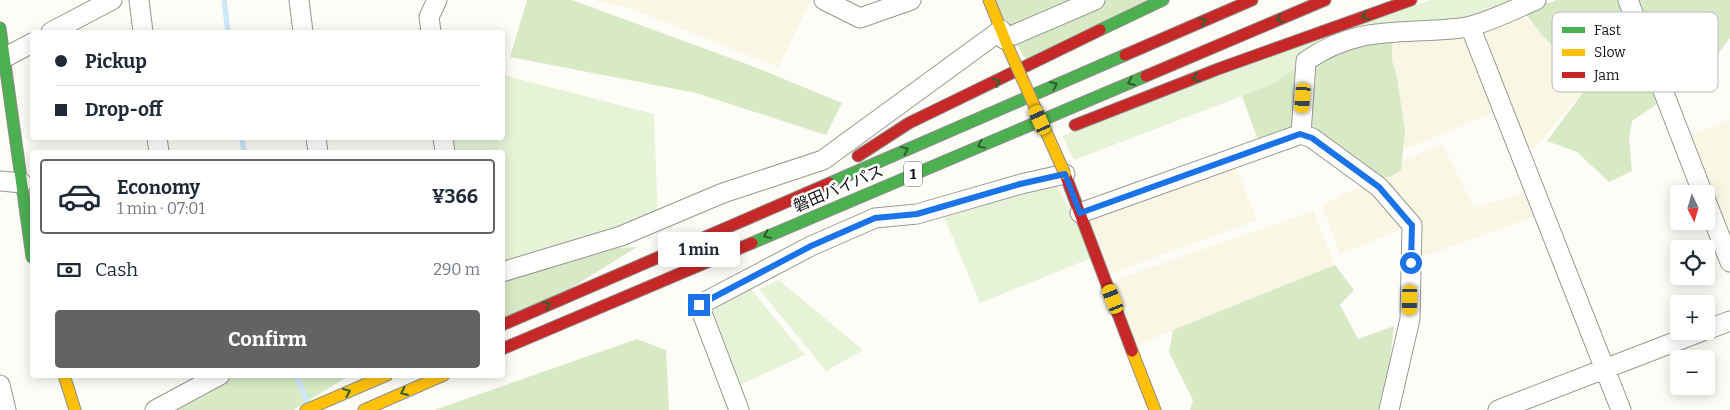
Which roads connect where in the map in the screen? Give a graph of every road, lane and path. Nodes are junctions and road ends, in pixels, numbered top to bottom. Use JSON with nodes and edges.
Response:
{"nodes":[{"id":1,"x":112,"y":0,"type":"edge"},
{"id":2,"x":139,"y":0,"type":"edge"},
{"id":3,"x":299,"y":0,"type":"edge"},
{"id":4,"x":437,"y":0,"type":"edge"},
{"id":5,"x":824,"y":0,"type":"edge"},
{"id":6,"x":911,"y":0,"type":"edge"},
{"id":7,"x":989,"y":0,"type":"edge"},
{"id":8,"x":1096,"y":0,"type":"edge"},
{"id":9,"x":1163,"y":0,"type":"edge"},
{"id":10,"x":1252,"y":0,"type":"edge"},
{"id":11,"x":1325,"y":0,"type":"edge"},
{"id":12,"x":1411,"y":0,"type":"edge"},
{"id":13,"x":1536,"y":0,"type":"edge"},
{"id":14,"x":1628,"y":0,"type":"edge"},
{"id":15,"x":886,"y":4,"type":"edge"},
{"id":16,"x":1633,"y":12,"type":"edge"},
{"id":17,"x":1470,"y":26,"type":"junction"},
{"id":18,"x":0,"y":28,"type":"edge"},
{"id":19,"x":56,"y":30,"type":"edge"},
{"id":20,"x":143,"y":30,"type":"edge"},
{"id":21,"x":303,"y":30,"type":"edge"},
{"id":22,"x":431,"y":30,"type":"edge"},
{"id":23,"x":1004,"y":39,"type":"junction"},
{"id":24,"x":30,"y":44,"type":"edge"},
{"id":25,"x":4,"y":58,"type":"junction"},
{"id":26,"x":1664,"y":92,"type":"edge"},
{"id":27,"x":1300,"y":134,"type":"junction"},
{"id":28,"x":1035,"y":141,"type":"dead end"},
{"id":29,"x":1065,"y":174,"type":"junction"},
{"id":30,"x":0,"y":181,"type":"edge"},
{"id":31,"x":22,"y":183,"type":"junction"},
{"id":32,"x":1700,"y":185,"type":"edge"},
{"id":33,"x":888,"y":198,"type":"dead end"},
{"id":34,"x":787,"y":201,"type":"junction"},
{"id":35,"x":1080,"y":213,"type":"junction"},
{"id":36,"x":1715,"y":221,"type":"edge"},
{"id":37,"x":794,"y":224,"type":"junction"},
{"id":38,"x":30,"y":241,"type":"edge"},
{"id":39,"x":1728,"y":250,"type":"edge"},
{"id":40,"x":505,"y":271,"type":"edge"},
{"id":41,"x":1730,"y":321,"type":"edge"},
{"id":42,"x":505,"y":323,"type":"edge"},
{"id":43,"x":1715,"y":327,"type":"edge"},
{"id":44,"x":1681,"y":340,"type":"edge"},
{"id":45,"x":505,"y":348,"type":"edge"},
{"id":46,"x":1605,"y":369,"type":"junction"},
{"id":47,"x":65,"y":378,"type":"edge"},
{"id":48,"x":209,"y":378,"type":"edge"},
{"id":49,"x":380,"y":378,"type":"edge"},
{"id":50,"x":437,"y":378,"type":"edge"},
{"id":51,"x":190,"y":383,"type":"edge"},
{"id":52,"x":0,"y":386,"type":"edge"},
{"id":53,"x":6,"y":410,"type":"edge"},
{"id":54,"x":75,"y":410,"type":"edge"},
{"id":55,"x":155,"y":410,"type":"edge"},
{"id":56,"x":306,"y":410,"type":"edge"},
{"id":57,"x":364,"y":410,"type":"edge"},
{"id":58,"x":739,"y":410,"type":"edge"},
{"id":59,"x":1155,"y":410,"type":"edge"},
{"id":60,"x":1389,"y":410,"type":"edge"},
{"id":61,"x":1498,"y":410,"type":"edge"},
{"id":62,"x":1621,"y":410,"type":"edge"}],
"edges":[{"from":1,"to":19,"type":"street"},
{"from":2,"to":20,"type":"street"},
{"from":3,"to":21,"type":"street"},
{"from":4,"to":22,"type":"street"},
{"from":5,"to":15,"type":"street"},
{"from":6,"to":15,"type":"street"},
{"from":7,"to":23,"type":"main road"},
{"from":8,"to":23,"type":"street"},
{"from":34,"to":9,"type":"main road","one_way":true},
{"from":34,"to":10,"type":"main road","name":"磐田バイパス","number":"1","one_way":true},
{"from":11,"to":37,"type":"main road","name":"磐田バイパス","number":"1","one_way":true},
{"from":12,"to":28,"type":"main road","one_way":true},
{"from":13,"to":17,"type":"street"},
{"from":14,"to":16,"type":"street"},
{"from":17,"to":27,"type":"street"},
{"from":17,"to":46,"type":"street"},
{"from":18,"to":25,"type":"main road"},
{"from":23,"to":29,"type":"main road","bridge":true},
{"from":23,"to":40,"type":"street"},
{"from":24,"to":25,"type":"street"},
{"from":25,"to":31,"type":"main road"},
{"from":26,"to":32,"type":"street"},
{"from":27,"to":35,"type":"street"},
{"from":27,"to":60,"type":"street"},
{"from":29,"to":35,"type":"main road"},
{"from":29,"to":58,"type":"street"},
{"from":30,"to":31,"type":"street"},
{"from":31,"to":38,"type":"main road"},
{"from":33,"to":37,"type":"main road","number":"1"},
{"from":42,"to":34,"type":"main road","name":"磐田バイパス","number":"1","one_way":true},
{"from":35,"to":59,"type":"main road"},
{"from":36,"to":39,"type":"street"},
{"from":37,"to":45,"type":"main road","name":"磐田バイパス","number":"1","one_way":true},
{"from":41,"to":43,"type":"street"},
{"from":44,"to":46,"type":"street"},
{"from":46,"to":61,"type":"street"},
{"from":46,"to":62,"type":"street"},
{"from":47,"to":54,"type":"main road"},
{"from":48,"to":51,"type":"street"},
{"from":56,"to":49,"type":"main road","one_way":true},
{"from":50,"to":57,"type":"main road","one_way":true},
{"from":51,"to":55,"type":"street"},
{"from":52,"to":53,"type":"street"}]}
